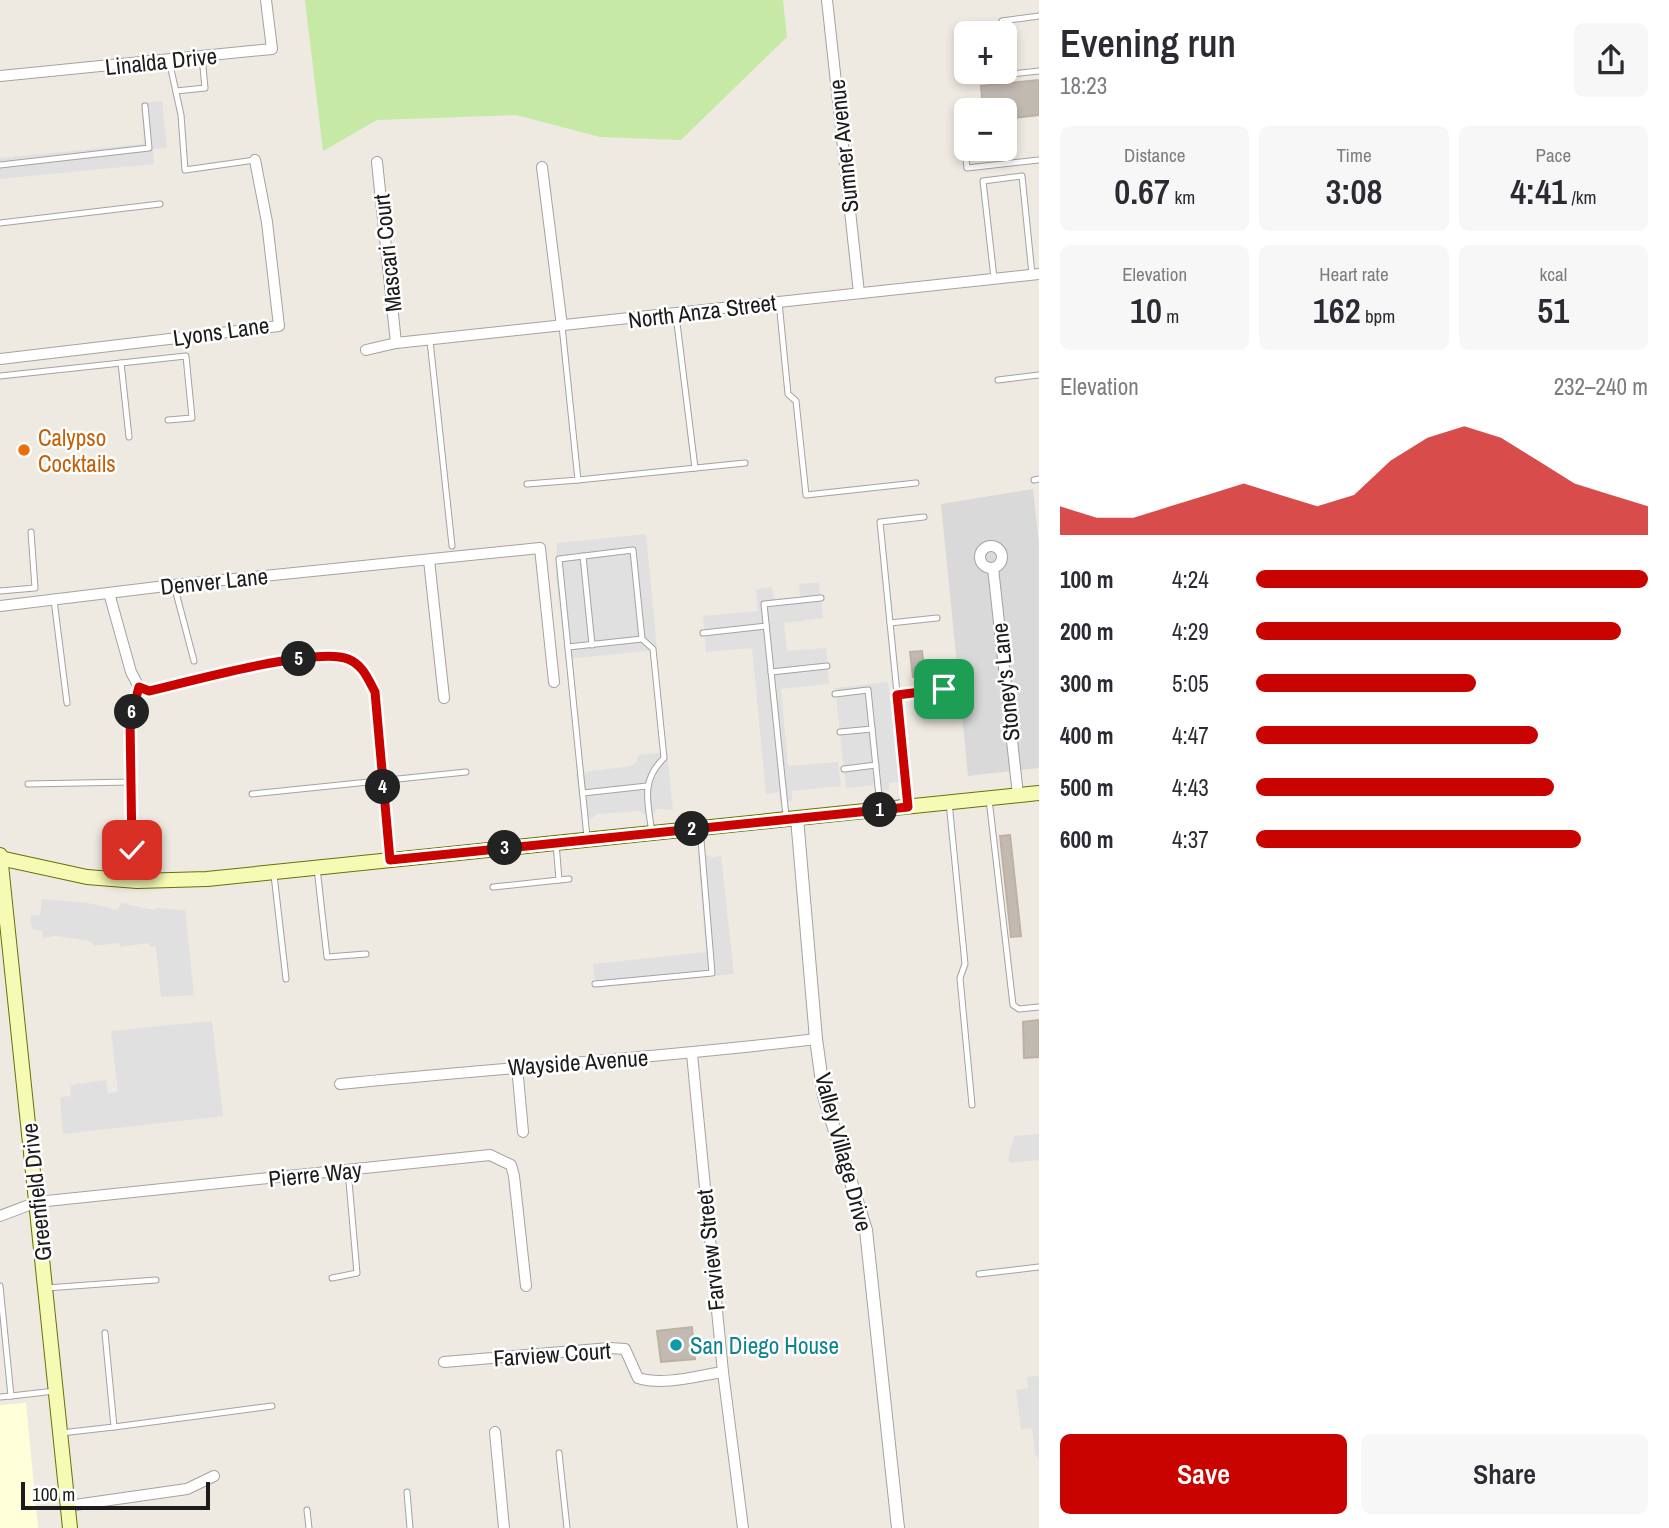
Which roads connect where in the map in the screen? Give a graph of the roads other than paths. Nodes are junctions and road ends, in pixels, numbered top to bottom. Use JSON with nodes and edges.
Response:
{"nodes":[{"id":1,"x":266,"y":0,"type":"edge"},
{"id":2,"x":827,"y":0,"type":"edge"},
{"id":3,"x":1039,"y":16,"type":"edge"},
{"id":4,"x":1002,"y":20,"type":"dead end"},
{"id":5,"x":202,"y":57,"type":"junction"},
{"id":6,"x":169,"y":60,"type":"junction"},
{"id":7,"x":1039,"y":71,"type":"edge"},
{"id":8,"x":1017,"y":73,"type":"edge"},
{"id":9,"x":0,"y":76,"type":"edge"},
{"id":10,"x":176,"y":91,"type":"junction"},
{"id":11,"x":145,"y":106,"type":"dead end"},
{"id":12,"x":255,"y":160,"type":"joint"},
{"id":13,"x":1039,"y":160,"type":"edge"},
{"id":14,"x":966,"y":161,"type":"edge"},
{"id":15,"x":377,"y":162,"type":"dead end"},
{"id":16,"x":0,"y":165,"type":"edge"},
{"id":17,"x":542,"y":167,"type":"dead end"},
{"id":18,"x":160,"y":204,"type":"dead end"},
{"id":19,"x":0,"y":223,"type":"edge"},
{"id":20,"x":1036,"y":274,"type":"edge"},
{"id":21,"x":994,"y":279,"type":"junction"},
{"id":22,"x":859,"y":293,"type":"junction"},
{"id":23,"x":779,"y":302,"type":"junction"},
{"id":24,"x":676,"y":315,"type":"junction"},
{"id":25,"x":562,"y":326,"type":"junction"},
{"id":26,"x":430,"y":340,"type":"junction"},
{"id":27,"x":396,"y":343,"type":"junction"},
{"id":28,"x":366,"y":350,"type":"dead end"},
{"id":29,"x":0,"y":359,"type":"edge"},
{"id":30,"x":121,"y":363,"type":"junction"},
{"id":31,"x":1039,"y":375,"type":"edge"},
{"id":32,"x":0,"y":376,"type":"edge"},
{"id":33,"x":998,"y":380,"type":"dead end"},
{"id":34,"x":168,"y":420,"type":"dead end"},
{"id":35,"x":129,"y":437,"type":"dead end"},
{"id":36,"x":745,"y":463,"type":"dead end"},
{"id":37,"x":695,"y":468,"type":"junction"},
{"id":38,"x":579,"y":480,"type":"junction"},
{"id":39,"x":916,"y":483,"type":"dead end"},
{"id":40,"x":527,"y":484,"type":"dead end"},
{"id":41,"x":924,"y":517,"type":"dead end"},
{"id":42,"x":31,"y":532,"type":"dead end"},
{"id":43,"x":452,"y":546,"type":"dead end"},
{"id":44,"x":583,"y":556,"type":"junction"},
{"id":45,"x":429,"y":560,"type":"junction"},
{"id":46,"x":993,"y":568,"type":"dead end"},
{"id":47,"x":174,"y":585,"type":"junction"},
{"id":48,"x":0,"y":591,"type":"edge"},
{"id":49,"x":108,"y":593,"type":"junction"},
{"id":50,"x":821,"y":598,"type":"dead end"},
{"id":51,"x":54,"y":600,"type":"junction"},
{"id":52,"x":0,"y":606,"type":"edge"},
{"id":53,"x":937,"y":618,"type":"dead end"},
{"id":54,"x":890,"y":623,"type":"junction"},
{"id":55,"x":766,"y":626,"type":"junction"},
{"id":56,"x":703,"y":632,"type":"dead end"},
{"id":57,"x":642,"y":639,"type":"junction"},
{"id":58,"x":592,"y":645,"type":"junction"},
{"id":59,"x":568,"y":647,"type":"junction"},
{"id":60,"x":194,"y":661,"type":"dead end"},
{"id":61,"x":827,"y":666,"type":"dead end"},
{"id":62,"x":771,"y":672,"type":"junction"},
{"id":63,"x":554,"y":682,"type":"dead end"},
{"id":64,"x":139,"y":687,"type":"junction"},
{"id":65,"x":944,"y":689,"type":"dead end"},
{"id":66,"x":835,"y":694,"type":"dead end"},
{"id":67,"x":897,"y":695,"type":"junction"},
{"id":68,"x":444,"y":698,"type":"dead end"},
{"id":69,"x":67,"y":703,"type":"dead end"},
{"id":70,"x":872,"y":729,"type":"junction"},
{"id":71,"x":840,"y":732,"type":"dead end"},
{"id":72,"x":876,"y":765,"type":"junction"},
{"id":73,"x":844,"y":769,"type":"dead end"},
{"id":74,"x":466,"y":772,"type":"dead end"},
{"id":75,"x":383,"y":781,"type":"junction"},
{"id":76,"x":131,"y":782,"type":"junction"},
{"id":77,"x":29,"y":784,"type":"dead end"},
{"id":78,"x":647,"y":786,"type":"junction"},
{"id":79,"x":583,"y":793,"type":"junction"},
{"id":80,"x":1039,"y":793,"type":"edge"},
{"id":81,"x":252,"y":794,"type":"dead end"},
{"id":82,"x":1018,"y":795,"type":"junction"},
{"id":83,"x":989,"y":798,"type":"junction"},
{"id":84,"x":949,"y":802,"type":"junction"},
{"id":85,"x":908,"y":807,"type":"junction"},
{"id":86,"x":881,"y":810,"type":"junction"},
{"id":87,"x":792,"y":819,"type":"junction"},
{"id":88,"x":700,"y":828,"type":"junction"},
{"id":89,"x":652,"y":833,"type":"junction"},
{"id":90,"x":587,"y":840,"type":"junction"},
{"id":91,"x":556,"y":843,"type":"junction"},
{"id":92,"x":132,"y":850,"type":"dead end"},
{"id":93,"x":0,"y":857,"type":"edge"},
{"id":94,"x":390,"y":860,"type":"junction"},
{"id":95,"x":317,"y":868,"type":"junction"},
{"id":96,"x":274,"y":872,"type":"junction"},
{"id":97,"x":569,"y":879,"type":"dead end"},
{"id":98,"x":559,"y":880,"type":"junction"},
{"id":99,"x":493,"y":887,"type":"dead end"},
{"id":100,"x":366,"y":954,"type":"dead end"},
{"id":101,"x":5,"y":957,"type":"edge"},
{"id":102,"x":286,"y":979,"type":"dead end"},
{"id":103,"x":595,"y":984,"type":"dead end"},
{"id":104,"x":1039,"y":1007,"type":"edge"},
{"id":105,"x":816,"y":1039,"type":"junction"},
{"id":106,"x":692,"y":1054,"type":"junction"},
{"id":107,"x":517,"y":1066,"type":"junction"},
{"id":108,"x":340,"y":1084,"type":"dead end"},
{"id":109,"x":972,"y":1105,"type":"dead end"},
{"id":110,"x":523,"y":1132,"type":"dead end"},
{"id":111,"x":348,"y":1170,"type":"junction"},
{"id":112,"x":37,"y":1202,"type":"junction"},
{"id":113,"x":0,"y":1216,"type":"edge"},
{"id":114,"x":1039,"y":1267,"type":"edge"},
{"id":115,"x":979,"y":1274,"type":"dead end"},
{"id":116,"x":332,"y":1278,"type":"dead end"},
{"id":117,"x":156,"y":1280,"type":"dead end"},
{"id":118,"x":0,"y":1286,"type":"edge"},
{"id":119,"x":526,"y":1286,"type":"dead end"},
{"id":120,"x":46,"y":1288,"type":"junction"},
{"id":121,"x":105,"y":1333,"type":"dead end"},
{"id":122,"x":444,"y":1362,"type":"dead end"},
{"id":123,"x":723,"y":1371,"type":"junction"},
{"id":124,"x":57,"y":1391,"type":"junction"},
{"id":125,"x":11,"y":1396,"type":"junction"},
{"id":126,"x":0,"y":1397,"type":"edge"},
{"id":127,"x":272,"y":1406,"type":"dead end"},
{"id":128,"x":114,"y":1427,"type":"junction"},
{"id":129,"x":495,"y":1432,"type":"dead end"},
{"id":130,"x":61,"y":1433,"type":"junction"},
{"id":131,"x":559,"y":1453,"type":"dead end"},
{"id":132,"x":214,"y":1476,"type":"dead end"},
{"id":133,"x":407,"y":1492,"type":"dead end"},
{"id":134,"x":68,"y":1506,"type":"junction"},
{"id":135,"x":307,"y":1510,"type":"dead end"},
{"id":136,"x":70,"y":1528,"type":"edge"},
{"id":137,"x":309,"y":1528,"type":"edge"},
{"id":138,"x":410,"y":1528,"type":"edge"},
{"id":139,"x":504,"y":1528,"type":"edge"},
{"id":140,"x":567,"y":1528,"type":"edge"},
{"id":141,"x":743,"y":1528,"type":"edge"},
{"id":142,"x":898,"y":1528,"type":"edge"}],
"edges":[{"from":1,"to":5,"type":"street","name":"Linalda Drive"},
{"from":2,"to":22,"type":"street","name":"Sumner Avenue"},
{"from":3,"to":4,"type":"lane"},
{"from":5,"to":6,"type":"street","name":"Linalda Drive"},
{"from":5,"to":10,"type":"lane"},
{"from":6,"to":9,"type":"street","name":"Linalda Drive"},
{"from":6,"to":10,"type":"lane"},
{"from":7,"to":8,"type":"lane"},
{"from":10,"to":12,"type":"lane"},
{"from":11,"to":16,"type":"lane"},
{"from":12,"to":29,"type":"street","name":"Lyons Lane"},
{"from":13,"to":14,"type":"lane"},
{"from":15,"to":27,"type":"street","name":"Mascari Court"},
{"from":17,"to":25,"type":"street"},
{"from":18,"to":19,"type":"lane"},
{"from":20,"to":21,"type":"street","name":"North Anza Street"},
{"from":20,"to":21,"type":"lane"},
{"from":21,"to":22,"type":"street","name":"North Anza Street"},
{"from":22,"to":23,"type":"street","name":"North Anza Street"},
{"from":23,"to":24,"type":"street","name":"North Anza Street"},
{"from":23,"to":39,"type":"lane"},
{"from":24,"to":25,"type":"street","name":"North Anza Street"},
{"from":24,"to":37,"type":"lane"},
{"from":25,"to":26,"type":"street","name":"North Anza Street"},
{"from":25,"to":38,"type":"lane"},
{"from":26,"to":27,"type":"street","name":"North Anza Street"},
{"from":26,"to":43,"type":"lane"},
{"from":27,"to":28,"type":"street","name":"North Anza Street"},
{"from":30,"to":32,"type":"lane"},
{"from":30,"to":34,"type":"lane"},
{"from":30,"to":35,"type":"lane"},
{"from":31,"to":33,"type":"lane"},
{"from":36,"to":37,"type":"lane"},
{"from":37,"to":38,"type":"lane"},
{"from":38,"to":40,"type":"lane"},
{"from":41,"to":54,"type":"lane"},
{"from":42,"to":48,"type":"lane"},
{"from":44,"to":57,"type":"lane"},
{"from":44,"to":58,"type":"lane"},
{"from":44,"to":59,"type":"lane"},
{"from":45,"to":47,"type":"street","name":"Denver Lane"},
{"from":45,"to":63,"type":"street","name":"Denver Lane"},
{"from":45,"to":68,"type":"street"},
{"from":46,"to":82,"type":"street","name":"Stoney's Lane"},
{"from":47,"to":49,"type":"street","name":"Denver Lane"},
{"from":47,"to":60,"type":"lane"},
{"from":49,"to":51,"type":"street","name":"Denver Lane"},
{"from":49,"to":64,"type":"street"},
{"from":50,"to":55,"type":"lane"},
{"from":51,"to":52,"type":"street","name":"Denver Lane"},
{"from":51,"to":69,"type":"lane"},
{"from":53,"to":54,"type":"lane"},
{"from":54,"to":67,"type":"lane"},
{"from":55,"to":56,"type":"lane"},
{"from":55,"to":62,"type":"lane"},
{"from":57,"to":58,"type":"lane"},
{"from":57,"to":78,"type":"lane"},
{"from":58,"to":59,"type":"lane"},
{"from":59,"to":79,"type":"lane"},
{"from":61,"to":62,"type":"lane"},
{"from":62,"to":87,"type":"lane"},
{"from":64,"to":75,"type":"street"},
{"from":64,"to":76,"type":"lane"},
{"from":65,"to":67,"type":"lane"},
{"from":66,"to":70,"type":"lane"},
{"from":67,"to":85,"type":"lane"},
{"from":70,"to":71,"type":"lane"},
{"from":70,"to":72,"type":"lane"},
{"from":72,"to":73,"type":"lane"},
{"from":72,"to":86,"type":"lane"},
{"from":74,"to":75,"type":"lane"},
{"from":75,"to":81,"type":"lane"},
{"from":75,"to":94,"type":"street"},
{"from":76,"to":77,"type":"lane"},
{"from":76,"to":92,"type":"lane"},
{"from":78,"to":79,"type":"lane"},
{"from":78,"to":89,"type":"lane"},
{"from":79,"to":90,"type":"lane"},
{"from":80,"to":82,"type":"main road"},
{"from":82,"to":83,"type":"main road"},
{"from":83,"to":84,"type":"main road"},
{"from":83,"to":104,"type":"lane"},
{"from":84,"to":85,"type":"main road"},
{"from":84,"to":109,"type":"lane"},
{"from":85,"to":86,"type":"main road"},
{"from":86,"to":87,"type":"main road"},
{"from":87,"to":88,"type":"main road"},
{"from":87,"to":105,"type":"street","name":"Valley Village Drive"},
{"from":88,"to":89,"type":"main road"},
{"from":88,"to":103,"type":"lane"},
{"from":89,"to":90,"type":"main road"},
{"from":90,"to":91,"type":"main road"},
{"from":91,"to":94,"type":"main road"},
{"from":91,"to":98,"type":"lane"},
{"from":93,"to":96,"type":"main road"},
{"from":93,"to":101,"type":"main road","name":"Greenfield Drive"},
{"from":94,"to":95,"type":"main road"},
{"from":95,"to":96,"type":"main road"},
{"from":95,"to":100,"type":"lane"},
{"from":96,"to":102,"type":"lane"},
{"from":97,"to":98,"type":"lane"},
{"from":98,"to":99,"type":"lane"},
{"from":101,"to":112,"type":"main road","name":"Greenfield Drive"},
{"from":105,"to":106,"type":"street","name":"Wayside Avenue"},
{"from":105,"to":142,"type":"street","name":"Valley Village Drive"},
{"from":106,"to":107,"type":"street","name":"Wayside Avenue"},
{"from":106,"to":123,"type":"street","name":"Farview Street"},
{"from":107,"to":108,"type":"street","name":"Wayside Avenue"},
{"from":107,"to":110,"type":"street"},
{"from":111,"to":112,"type":"street","name":"Pierre Way"},
{"from":111,"to":116,"type":"lane"},
{"from":111,"to":119,"type":"street","name":"Pierre Way"},
{"from":112,"to":113,"type":"street","name":"Pierre Way"},
{"from":112,"to":120,"type":"main road","name":"Greenfield Drive"},
{"from":114,"to":115,"type":"lane"},
{"from":117,"to":120,"type":"lane"},
{"from":118,"to":125,"type":"lane"},
{"from":120,"to":124,"type":"main road","name":"Greenfield Drive"},
{"from":121,"to":128,"type":"lane"},
{"from":122,"to":123,"type":"street","name":"Farview Court"},
{"from":123,"to":141,"type":"street","name":"Farview Street"},
{"from":124,"to":125,"type":"lane"},
{"from":124,"to":130,"type":"main road","name":"Greenfield Drive"},
{"from":125,"to":126,"type":"lane"},
{"from":127,"to":128,"type":"lane"},
{"from":128,"to":130,"type":"lane"},
{"from":129,"to":139,"type":"street"},
{"from":130,"to":134,"type":"main road","name":"Greenfield Drive"},
{"from":131,"to":140,"type":"lane"},
{"from":132,"to":134,"type":"street"},
{"from":133,"to":138,"type":"lane"},
{"from":134,"to":136,"type":"main road","name":"Greenfield Drive"},
{"from":135,"to":137,"type":"lane"}]}
